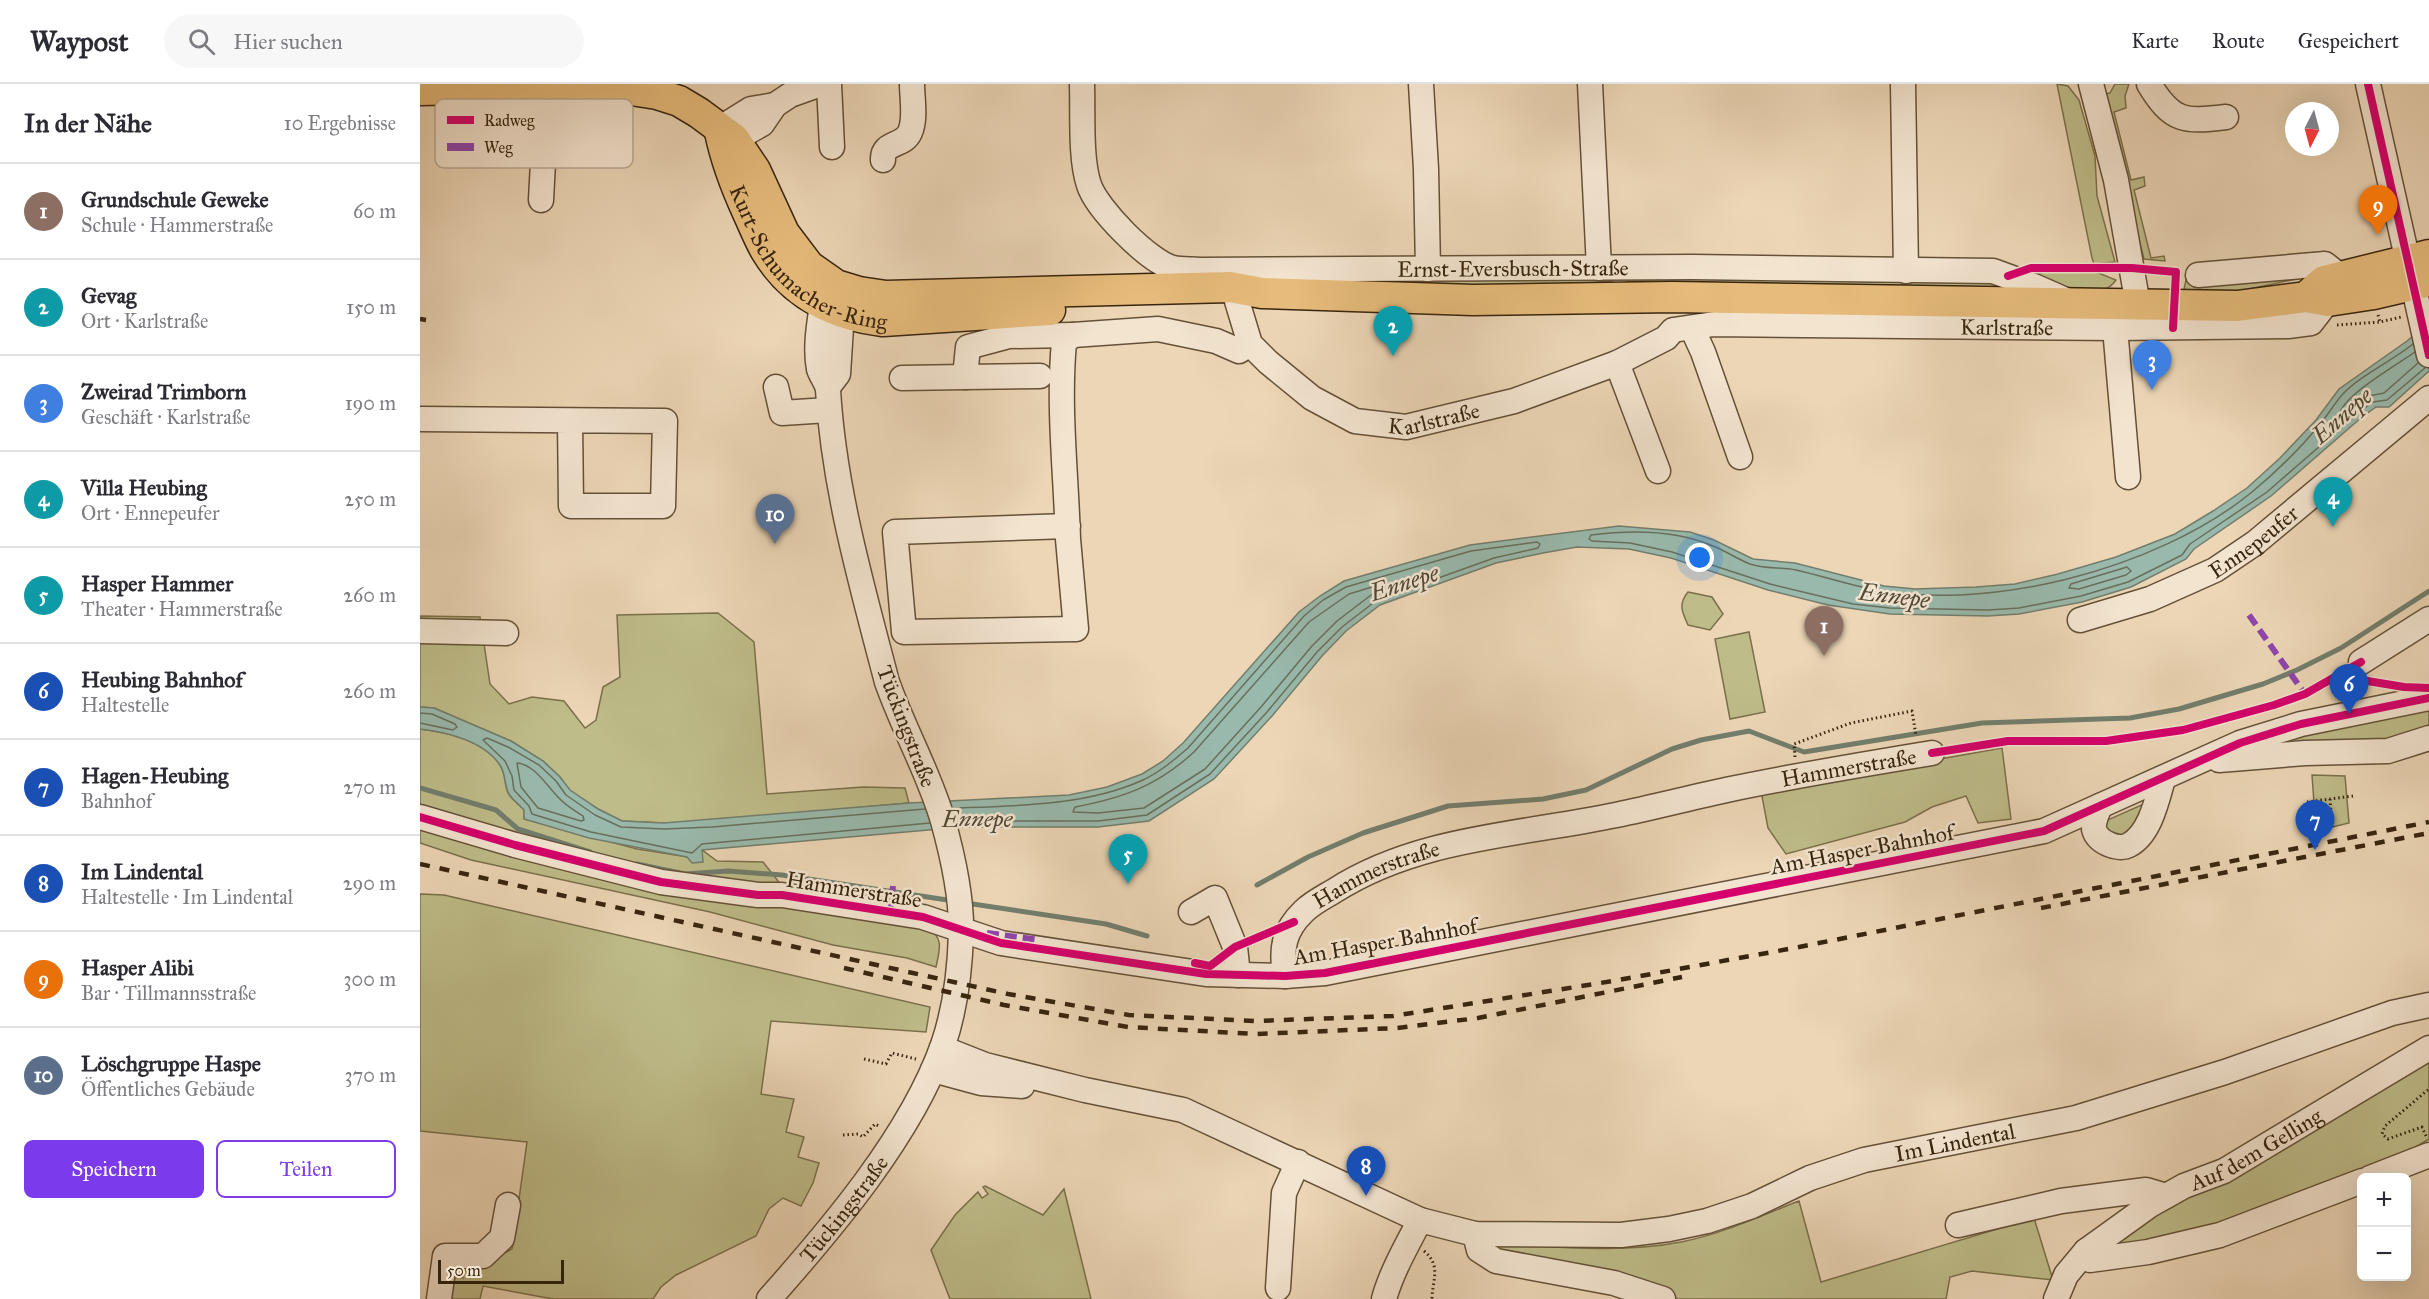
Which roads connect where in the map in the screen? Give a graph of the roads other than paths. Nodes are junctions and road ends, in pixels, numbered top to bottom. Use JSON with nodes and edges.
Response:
{"nodes":[{"id":1,"x":820,"y":84,"type":"edge"},
{"id":2,"x":829,"y":84,"type":"edge"},
{"id":3,"x":912,"y":84,"type":"edge"},
{"id":4,"x":1082,"y":84,"type":"edge"},
{"id":5,"x":1421,"y":84,"type":"edge"},
{"id":6,"x":1590,"y":84,"type":"edge"},
{"id":7,"x":1902,"y":84,"type":"edge"},
{"id":8,"x":2091,"y":84,"type":"edge"},
{"id":9,"x":2149,"y":84,"type":"edge"},
{"id":10,"x":2368,"y":84,"type":"edge"},
{"id":11,"x":462,"y":86,"type":"edge"},
{"id":12,"x":547,"y":87,"type":"junction"},
{"id":13,"x":420,"y":90,"type":"edge"},
{"id":14,"x":546,"y":99,"type":"edge"},
{"id":15,"x":2226,"y":117,"type":"dead end"},
{"id":16,"x":725,"y":138,"type":"junction"},
{"id":17,"x":832,"y":147,"type":"dead end"},
{"id":18,"x":884,"y":160,"type":"dead end"},
{"id":19,"x":543,"y":168,"type":"edge"},
{"id":20,"x":541,"y":200,"type":"dead end"},
{"id":21,"x":1599,"y":268,"type":"junction"},
{"id":22,"x":1428,"y":269,"type":"junction"},
{"id":23,"x":1906,"y":271,"type":"junction"},
{"id":24,"x":2420,"y":271,"type":"edge"},
{"id":25,"x":2198,"y":275,"type":"dead end"},
{"id":26,"x":1249,"y":297,"type":"junction"},
{"id":27,"x":1673,"y":297,"type":"junction"},
{"id":28,"x":2321,"y":299,"type":"junction"},
{"id":29,"x":836,"y":301,"type":"junction"},
{"id":30,"x":2071,"y":303,"type":"junction"},
{"id":31,"x":2131,"y":320,"type":"junction"},
{"id":32,"x":1682,"y":329,"type":"junction"},
{"id":33,"x":1073,"y":335,"type":"junction"},
{"id":34,"x":1250,"y":344,"type":"junction"},
{"id":35,"x":2429,"y":355,"type":"edge"},
{"id":36,"x":1617,"y":363,"type":"junction"},
{"id":37,"x":1040,"y":376,"type":"dead end"},
{"id":38,"x":965,"y":377,"type":"junction"},
{"id":39,"x":902,"y":378,"type":"dead end"},
{"id":40,"x":776,"y":387,"type":"dead end"},
{"id":41,"x":828,"y":398,"type":"junction"},
{"id":42,"x":2429,"y":398,"type":"edge"},
{"id":43,"x":420,"y":419,"type":"edge"},
{"id":44,"x":570,"y":422,"type":"junction"},
{"id":45,"x":1740,"y":457,"type":"dead end"},
{"id":46,"x":1658,"y":471,"type":"dead end"},
{"id":47,"x":2128,"y":477,"type":"dead end"},
{"id":48,"x":1068,"y":526,"type":"junction"},
{"id":49,"x":2429,"y":619,"type":"edge"},
{"id":50,"x":2080,"y":620,"type":"dead end"},
{"id":51,"x":420,"y":631,"type":"edge"},
{"id":52,"x":506,"y":633,"type":"dead end"},
{"id":53,"x":2361,"y":662,"type":"dead end"},
{"id":54,"x":2429,"y":698,"type":"edge"},
{"id":55,"x":2429,"y":738,"type":"edge"},
{"id":56,"x":1932,"y":753,"type":"dead end"},
{"id":57,"x":2202,"y":762,"type":"junction"},
{"id":58,"x":2163,"y":779,"type":"junction"},
{"id":59,"x":2100,"y":806,"type":"junction"},
{"id":60,"x":420,"y":817,"type":"edge"},
{"id":61,"x":1191,"y":912,"type":"dead end"},
{"id":62,"x":961,"y":923,"type":"junction"},
{"id":63,"x":1238,"y":975,"type":"junction"},
{"id":64,"x":1285,"y":976,"type":"junction"},
{"id":65,"x":2429,"y":1005,"type":"edge"},
{"id":66,"x":2429,"y":1048,"type":"edge"},
{"id":67,"x":930,"y":1059,"type":"junction"},
{"id":68,"x":2429,"y":1155,"type":"edge"},
{"id":69,"x":1298,"y":1162,"type":"junction"},
{"id":70,"x":2383,"y":1173,"type":"edge"},
{"id":71,"x":2357,"y":1183,"type":"edge"},
{"id":72,"x":2166,"y":1196,"type":"junction"},
{"id":73,"x":508,"y":1205,"type":"dead end"},
{"id":74,"x":1958,"y":1225,"type":"dead end"},
{"id":75,"x":1415,"y":1230,"type":"junction"},
{"id":76,"x":1475,"y":1234,"type":"junction"},
{"id":77,"x":2086,"y":1251,"type":"junction"},
{"id":78,"x":1278,"y":1288,"type":"dead end"},
{"id":79,"x":439,"y":1299,"type":"edge"},
{"id":80,"x":770,"y":1299,"type":"edge"},
{"id":81,"x":1384,"y":1299,"type":"edge"},
{"id":82,"x":1663,"y":1299,"type":"edge"},
{"id":83,"x":2056,"y":1299,"type":"edge"}],
"edges":[{"from":1,"to":16,"type":"street"},
{"from":2,"to":17,"type":"street"},
{"from":3,"to":18,"type":"street"},
{"from":4,"to":22,"type":"street","name":"Ernst-Eversbusch-Straße"},
{"from":5,"to":22,"type":"street"},
{"from":6,"to":21,"type":"street"},
{"from":7,"to":23,"type":"street"},
{"from":8,"to":31,"type":"street"},
{"from":9,"to":15,"type":"street"},
{"from":10,"to":24,"type":"street"},
{"from":11,"to":12,"type":"main road"},
{"from":11,"to":13,"type":"main road"},
{"from":12,"to":14,"type":"street"},
{"from":12,"to":16,"type":"main road"},
{"from":16,"to":29,"type":"main road","name":"Kurt-Schumacher-Ring"},
{"from":19,"to":20,"type":"street"},
{"from":21,"to":22,"type":"street","name":"Ernst-Eversbusch-Straße"},
{"from":21,"to":23,"type":"street","name":"Ernst-Eversbusch-Straße"},
{"from":23,"to":30,"type":"street","name":"Ernst-Eversbusch-Straße"},
{"from":24,"to":28,"type":"main road"},
{"from":24,"to":35,"type":"street"},
{"from":25,"to":28,"type":"street"},
{"from":26,"to":27,"type":"main road"},
{"from":26,"to":29,"type":"main road","name":"Kurt-Schumacher-Ring"},
{"from":26,"to":29,"type":"main road","name":"Kurt-Schumacher-Ring"},
{"from":26,"to":34,"type":"street"},
{"from":27,"to":30,"type":"main road"},
{"from":27,"to":32,"type":"street"},
{"from":28,"to":31,"type":"main road"},
{"from":29,"to":41,"type":"street","name":"Tückingstraße"},
{"from":30,"to":31,"type":"main road"},
{"from":31,"to":32,"type":"street","name":"Karlstraße"},
{"from":31,"to":47,"type":"street"},
{"from":32,"to":36,"type":"street","name":"Karlstraße"},
{"from":32,"to":45,"type":"street"},
{"from":33,"to":34,"type":"street"},
{"from":33,"to":38,"type":"street"},
{"from":33,"to":48,"type":"street"},
{"from":34,"to":36,"type":"street","name":"Karlstraße"},
{"from":36,"to":46,"type":"street"},
{"from":37,"to":38,"type":"street"},
{"from":38,"to":39,"type":"street"},
{"from":40,"to":41,"type":"street"},
{"from":41,"to":62,"type":"street","name":"Tückingstraße"},
{"from":42,"to":50,"type":"street","name":"Ennepeufer"},
{"from":43,"to":44,"type":"street"},
{"from":44,"to":44,"type":"street"},
{"from":48,"to":48,"type":"street"},
{"from":49,"to":53,"type":"street"},
{"from":51,"to":52,"type":"street"},
{"from":54,"to":57,"type":"street","name":"Am Hasper Bahnhof"},
{"from":55,"to":57,"type":"street","name":"Am Hasper Bahnhof"},
{"from":56,"to":64,"type":"street","name":"Hammerstraße"},
{"from":57,"to":58,"type":"street","name":"Am Hasper Bahnhof"},
{"from":58,"to":59,"type":"street","name":"Am Hasper Bahnhof"},
{"from":58,"to":59,"type":"street"},
{"from":59,"to":64,"type":"street","name":"Am Hasper Bahnhof"},
{"from":60,"to":62,"type":"street","name":"Hammerstraße"},
{"from":61,"to":63,"type":"street"},
{"from":62,"to":63,"type":"street","name":"Hammerstraße"},
{"from":62,"to":67,"type":"street","name":"Tückingstraße"},
{"from":63,"to":64,"type":"street","name":"Hammerstraße"},
{"from":65,"to":76,"type":"street","name":"Im Lindental"},
{"from":66,"to":72,"type":"street","name":"Auf dem Gelling"},
{"from":67,"to":69,"type":"street","name":"Im Lindental"},
{"from":67,"to":80,"type":"street","name":"Tückingstraße"},
{"from":68,"to":70,"type":"street"},
{"from":69,"to":75,"type":"street","name":"Im Lindental"},
{"from":69,"to":78,"type":"street"},
{"from":71,"to":77,"type":"street"},
{"from":72,"to":74,"type":"street"},
{"from":72,"to":77,"type":"street","name":"Auf dem Gelling"},
{"from":73,"to":79,"type":"street"},
{"from":75,"to":76,"type":"street","name":"Im Lindental"},
{"from":75,"to":81,"type":"street"},
{"from":76,"to":82,"type":"street"},
{"from":77,"to":83,"type":"street","name":"Auf dem Gelling"}]}
